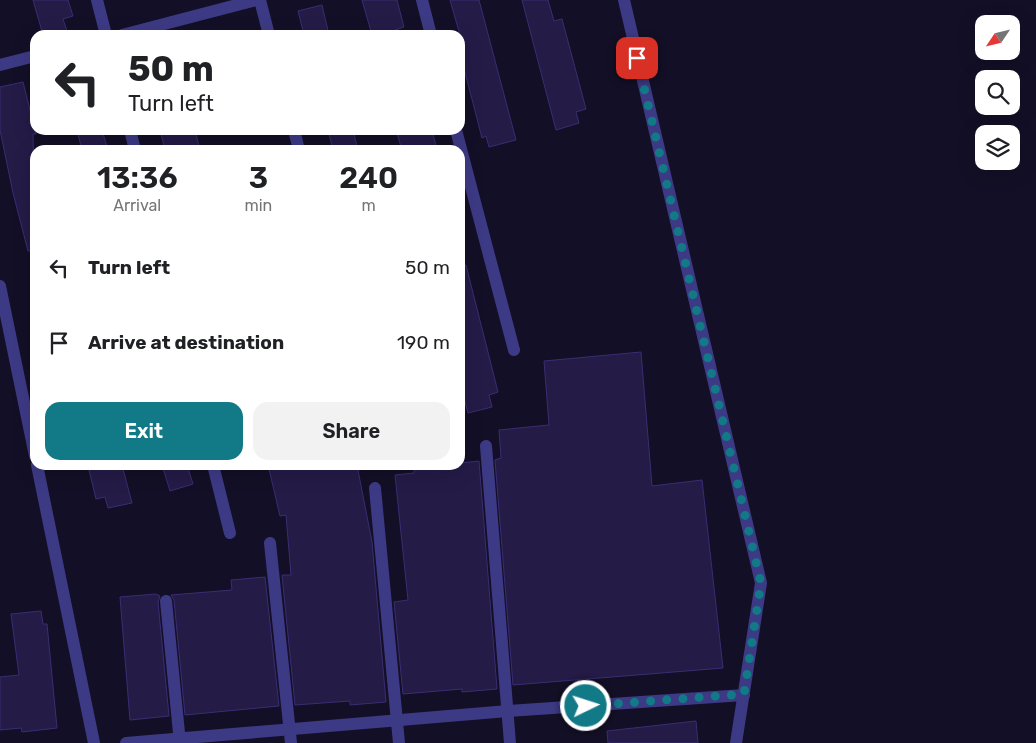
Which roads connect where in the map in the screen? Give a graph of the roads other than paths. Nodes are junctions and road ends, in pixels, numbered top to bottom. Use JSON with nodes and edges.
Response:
{"nodes":[{"id":1,"x":97,"y":0,"type":"edge"},
{"id":2,"x":258,"y":0,"type":"edge"},
{"id":3,"x":422,"y":0,"type":"edge"},
{"id":4,"x":624,"y":0,"type":"edge"},
{"id":5,"x":105,"y":30,"type":"edge"},
{"id":6,"x":141,"y":30,"type":"edge"},
{"id":7,"x":267,"y":30,"type":"edge"},
{"id":8,"x":430,"y":30,"type":"edge"},
{"id":9,"x":30,"y":57,"type":"edge"},
{"id":10,"x":0,"y":65,"type":"edge"},
{"id":11,"x":465,"y":164,"type":"edge"},
{"id":12,"x":0,"y":286,"type":"edge"},
{"id":13,"x":514,"y":350,"type":"dead end"},
{"id":14,"x":30,"y":432,"type":"edge"},
{"id":15,"x":486,"y":446,"type":"dead end"},
{"id":16,"x":38,"y":470,"type":"edge"},
{"id":17,"x":214,"y":470,"type":"edge"},
{"id":18,"x":375,"y":488,"type":"dead end"},
{"id":19,"x":230,"y":533,"type":"dead end"},
{"id":20,"x":270,"y":543,"type":"dead end"},
{"id":21,"x":166,"y":601,"type":"dead end"},
{"id":22,"x":744,"y":694,"type":"junction"},
{"id":23,"x":508,"y":711,"type":"junction"},
{"id":24,"x":397,"y":721,"type":"junction"},
{"id":25,"x":289,"y":730,"type":"junction"},
{"id":26,"x":180,"y":742,"type":"edge"},
{"id":27,"x":94,"y":743,"type":"edge"},
{"id":28,"x":126,"y":743,"type":"edge"},
{"id":29,"x":290,"y":743,"type":"edge"},
{"id":30,"x":399,"y":743,"type":"edge"},
{"id":31,"x":510,"y":743,"type":"edge"},
{"id":32,"x":736,"y":743,"type":"edge"}],
"edges":[{"from":1,"to":5,"type":"street"},
{"from":2,"to":6,"type":"street"},
{"from":2,"to":7,"type":"street"},
{"from":3,"to":8,"type":"street"},
{"from":4,"to":22,"type":"street"},
{"from":9,"to":10,"type":"street"},
{"from":11,"to":13,"type":"street"},
{"from":12,"to":14,"type":"street"},
{"from":15,"to":23,"type":"street"},
{"from":16,"to":27,"type":"street"},
{"from":17,"to":19,"type":"street"},
{"from":18,"to":24,"type":"street"},
{"from":20,"to":25,"type":"street"},
{"from":21,"to":26,"type":"street"},
{"from":22,"to":23,"type":"street"},
{"from":22,"to":32,"type":"street"},
{"from":23,"to":24,"type":"street"},
{"from":23,"to":31,"type":"street"},
{"from":24,"to":25,"type":"street"},
{"from":24,"to":30,"type":"street"},
{"from":25,"to":26,"type":"street"},
{"from":25,"to":29,"type":"street"},
{"from":26,"to":28,"type":"street"}]}
